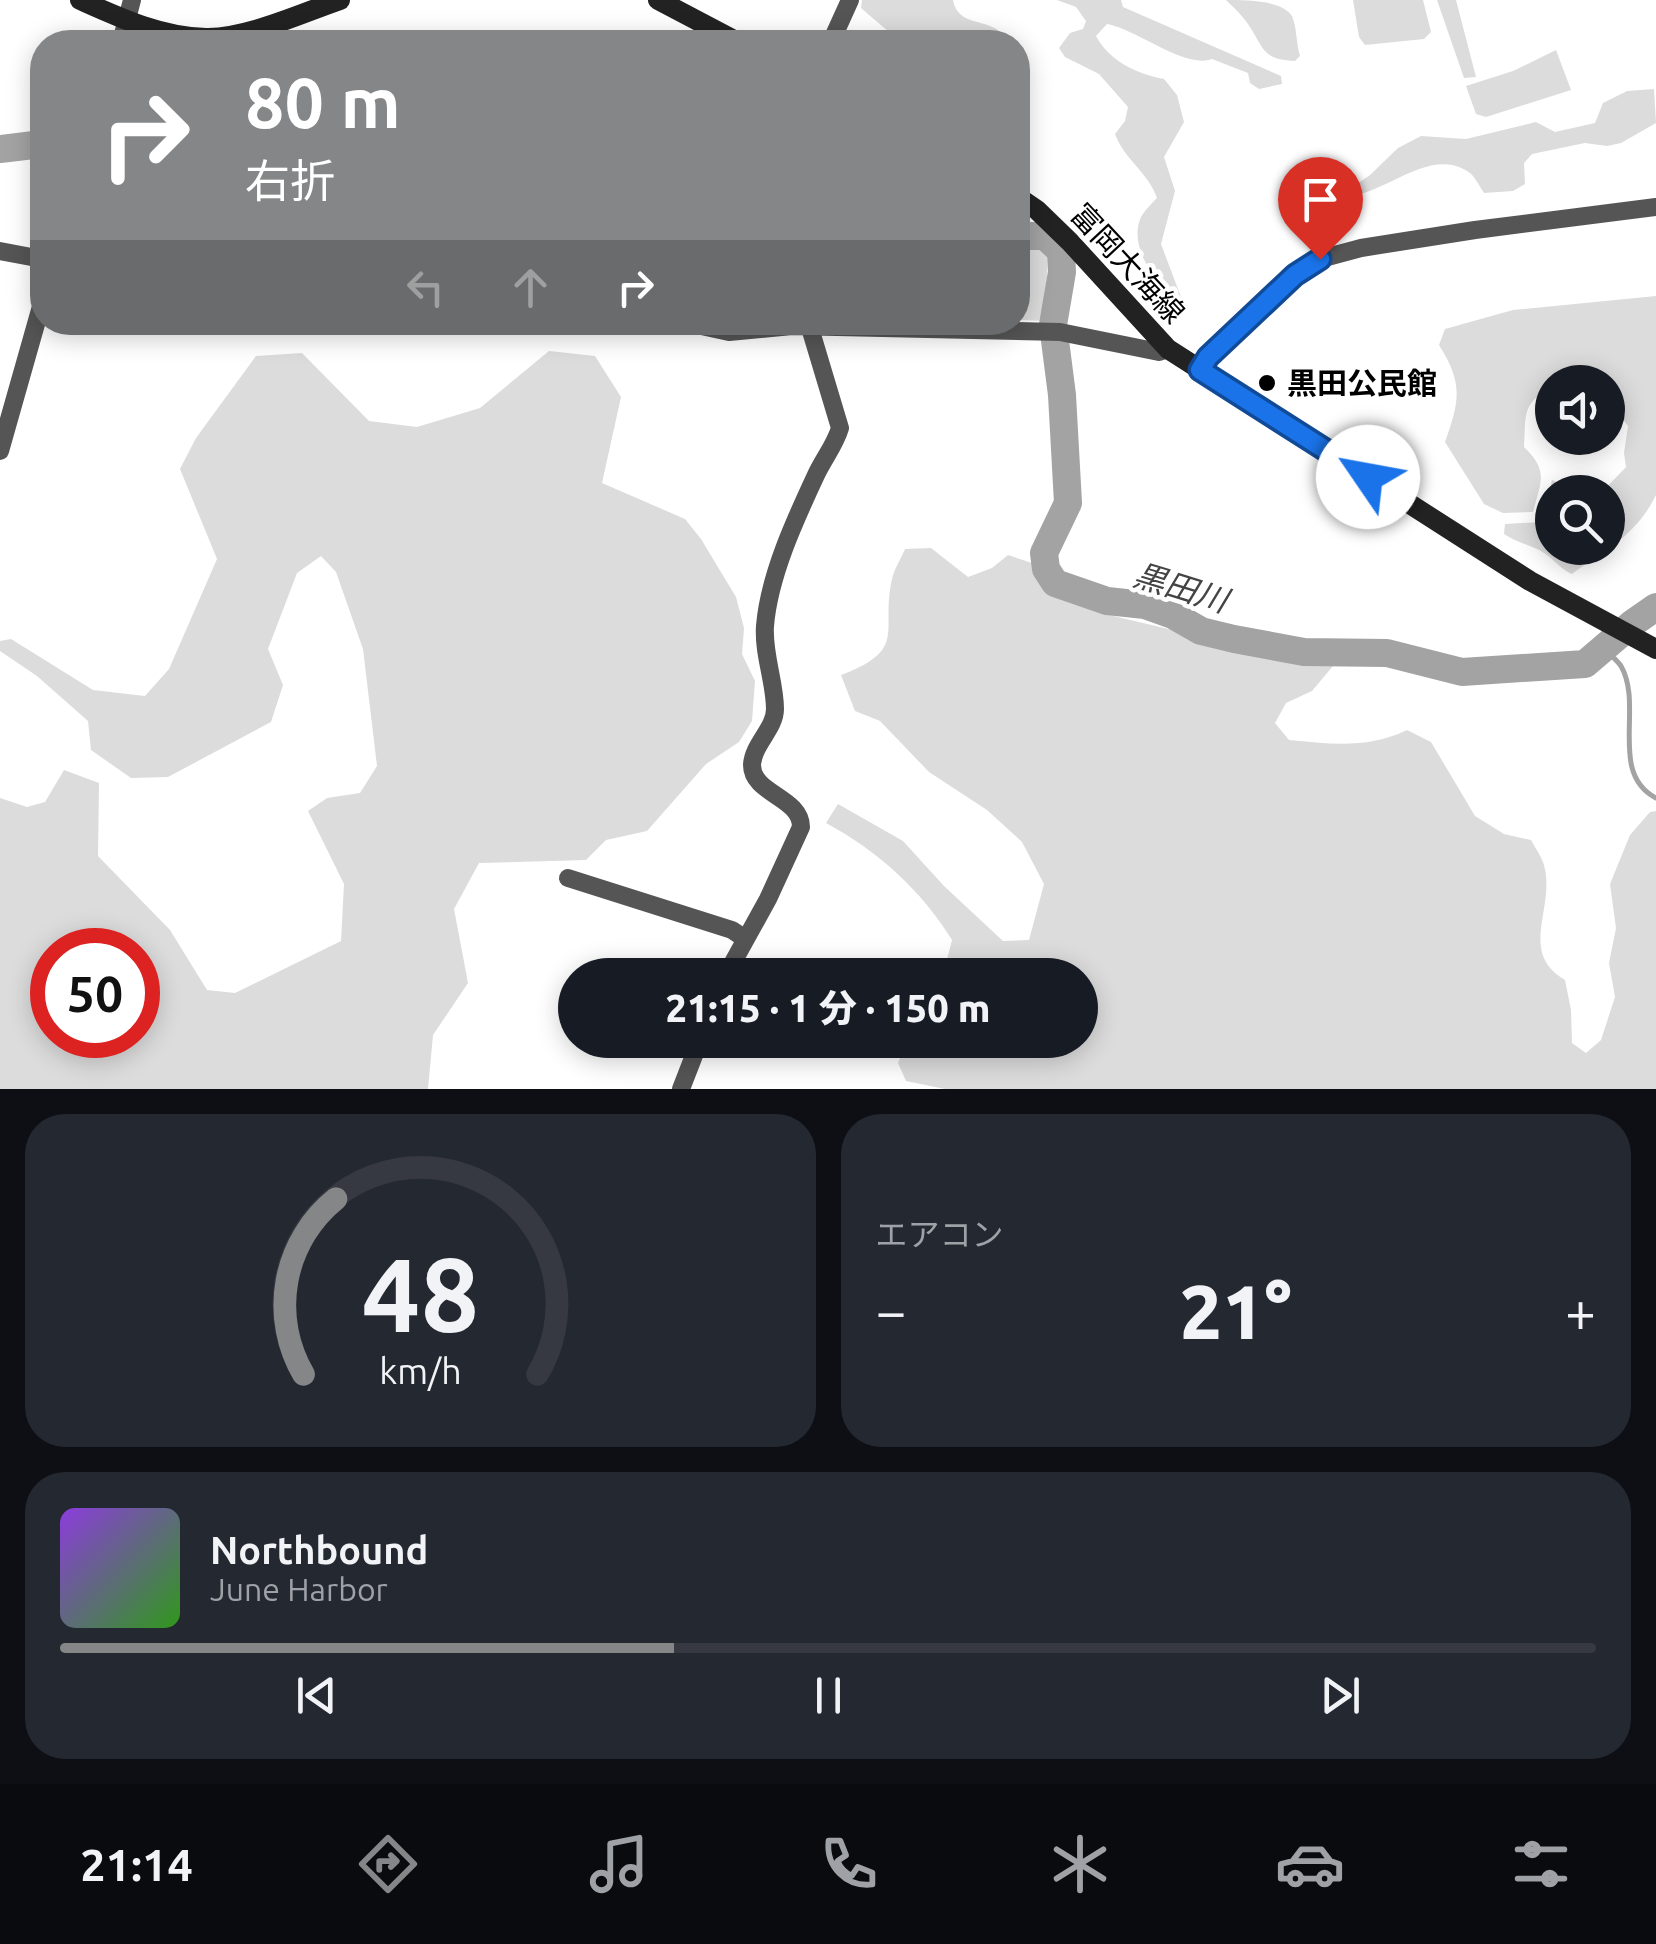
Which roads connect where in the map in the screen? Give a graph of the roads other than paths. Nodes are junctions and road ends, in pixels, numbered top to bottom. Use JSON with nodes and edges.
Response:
{"nodes":[{"id":1,"x":80,"y":0,"type":"edge"},
{"id":2,"x":340,"y":0,"type":"edge"},
{"id":3,"x":658,"y":0,"type":"edge"},
{"id":4,"x":850,"y":0,"type":"edge"},
{"id":5,"x":130,"y":10,"type":"edge"},
{"id":6,"x":161,"y":30,"type":"edge"},
{"id":7,"x":271,"y":30,"type":"edge"},
{"id":8,"x":715,"y":30,"type":"edge"},
{"id":9,"x":836,"y":30,"type":"edge"},
{"id":10,"x":1030,"y":205,"type":"edge"},
{"id":11,"x":1656,"y":207,"type":"edge"},
{"id":12,"x":0,"y":251,"type":"edge"},
{"id":13,"x":30,"y":257,"type":"edge"},
{"id":14,"x":1030,"y":332,"type":"edge"},
{"id":15,"x":33,"y":335,"type":"edge"},
{"id":16,"x":812,"y":335,"type":"edge"},
{"id":17,"x":1168,"y":349,"type":"junction"},
{"id":18,"x":1200,"y":370,"type":"junction"},
{"id":19,"x":0,"y":451,"type":"edge"},
{"id":20,"x":1656,"y":649,"type":"edge"},
{"id":21,"x":568,"y":878,"type":"dead end"},
{"id":22,"x":744,"y":938,"type":"junction"},
{"id":23,"x":734,"y":958,"type":"edge"},
{"id":24,"x":693,"y":1058,"type":"edge"},
{"id":25,"x":681,"y":1089,"type":"edge"}],
"edges":[{"from":1,"to":5,"type":"main road"},
{"from":2,"to":7,"type":"main road"},
{"from":3,"to":8,"type":"main road"},
{"from":4,"to":9,"type":"street"},
{"from":5,"to":6,"type":"main road"},
{"from":10,"to":17,"type":"main road","name":"富岡大海線"},
{"from":11,"to":18,"type":"street"},
{"from":12,"to":13,"type":"street"},
{"from":14,"to":17,"type":"street"},
{"from":15,"to":19,"type":"street"},
{"from":16,"to":22,"type":"street"},
{"from":17,"to":18,"type":"main road","name":"富岡大海線"},
{"from":18,"to":20,"type":"main road","name":"富岡大海線"},
{"from":21,"to":22,"type":"street"},
{"from":22,"to":23,"type":"street"},
{"from":24,"to":25,"type":"street"}]}
